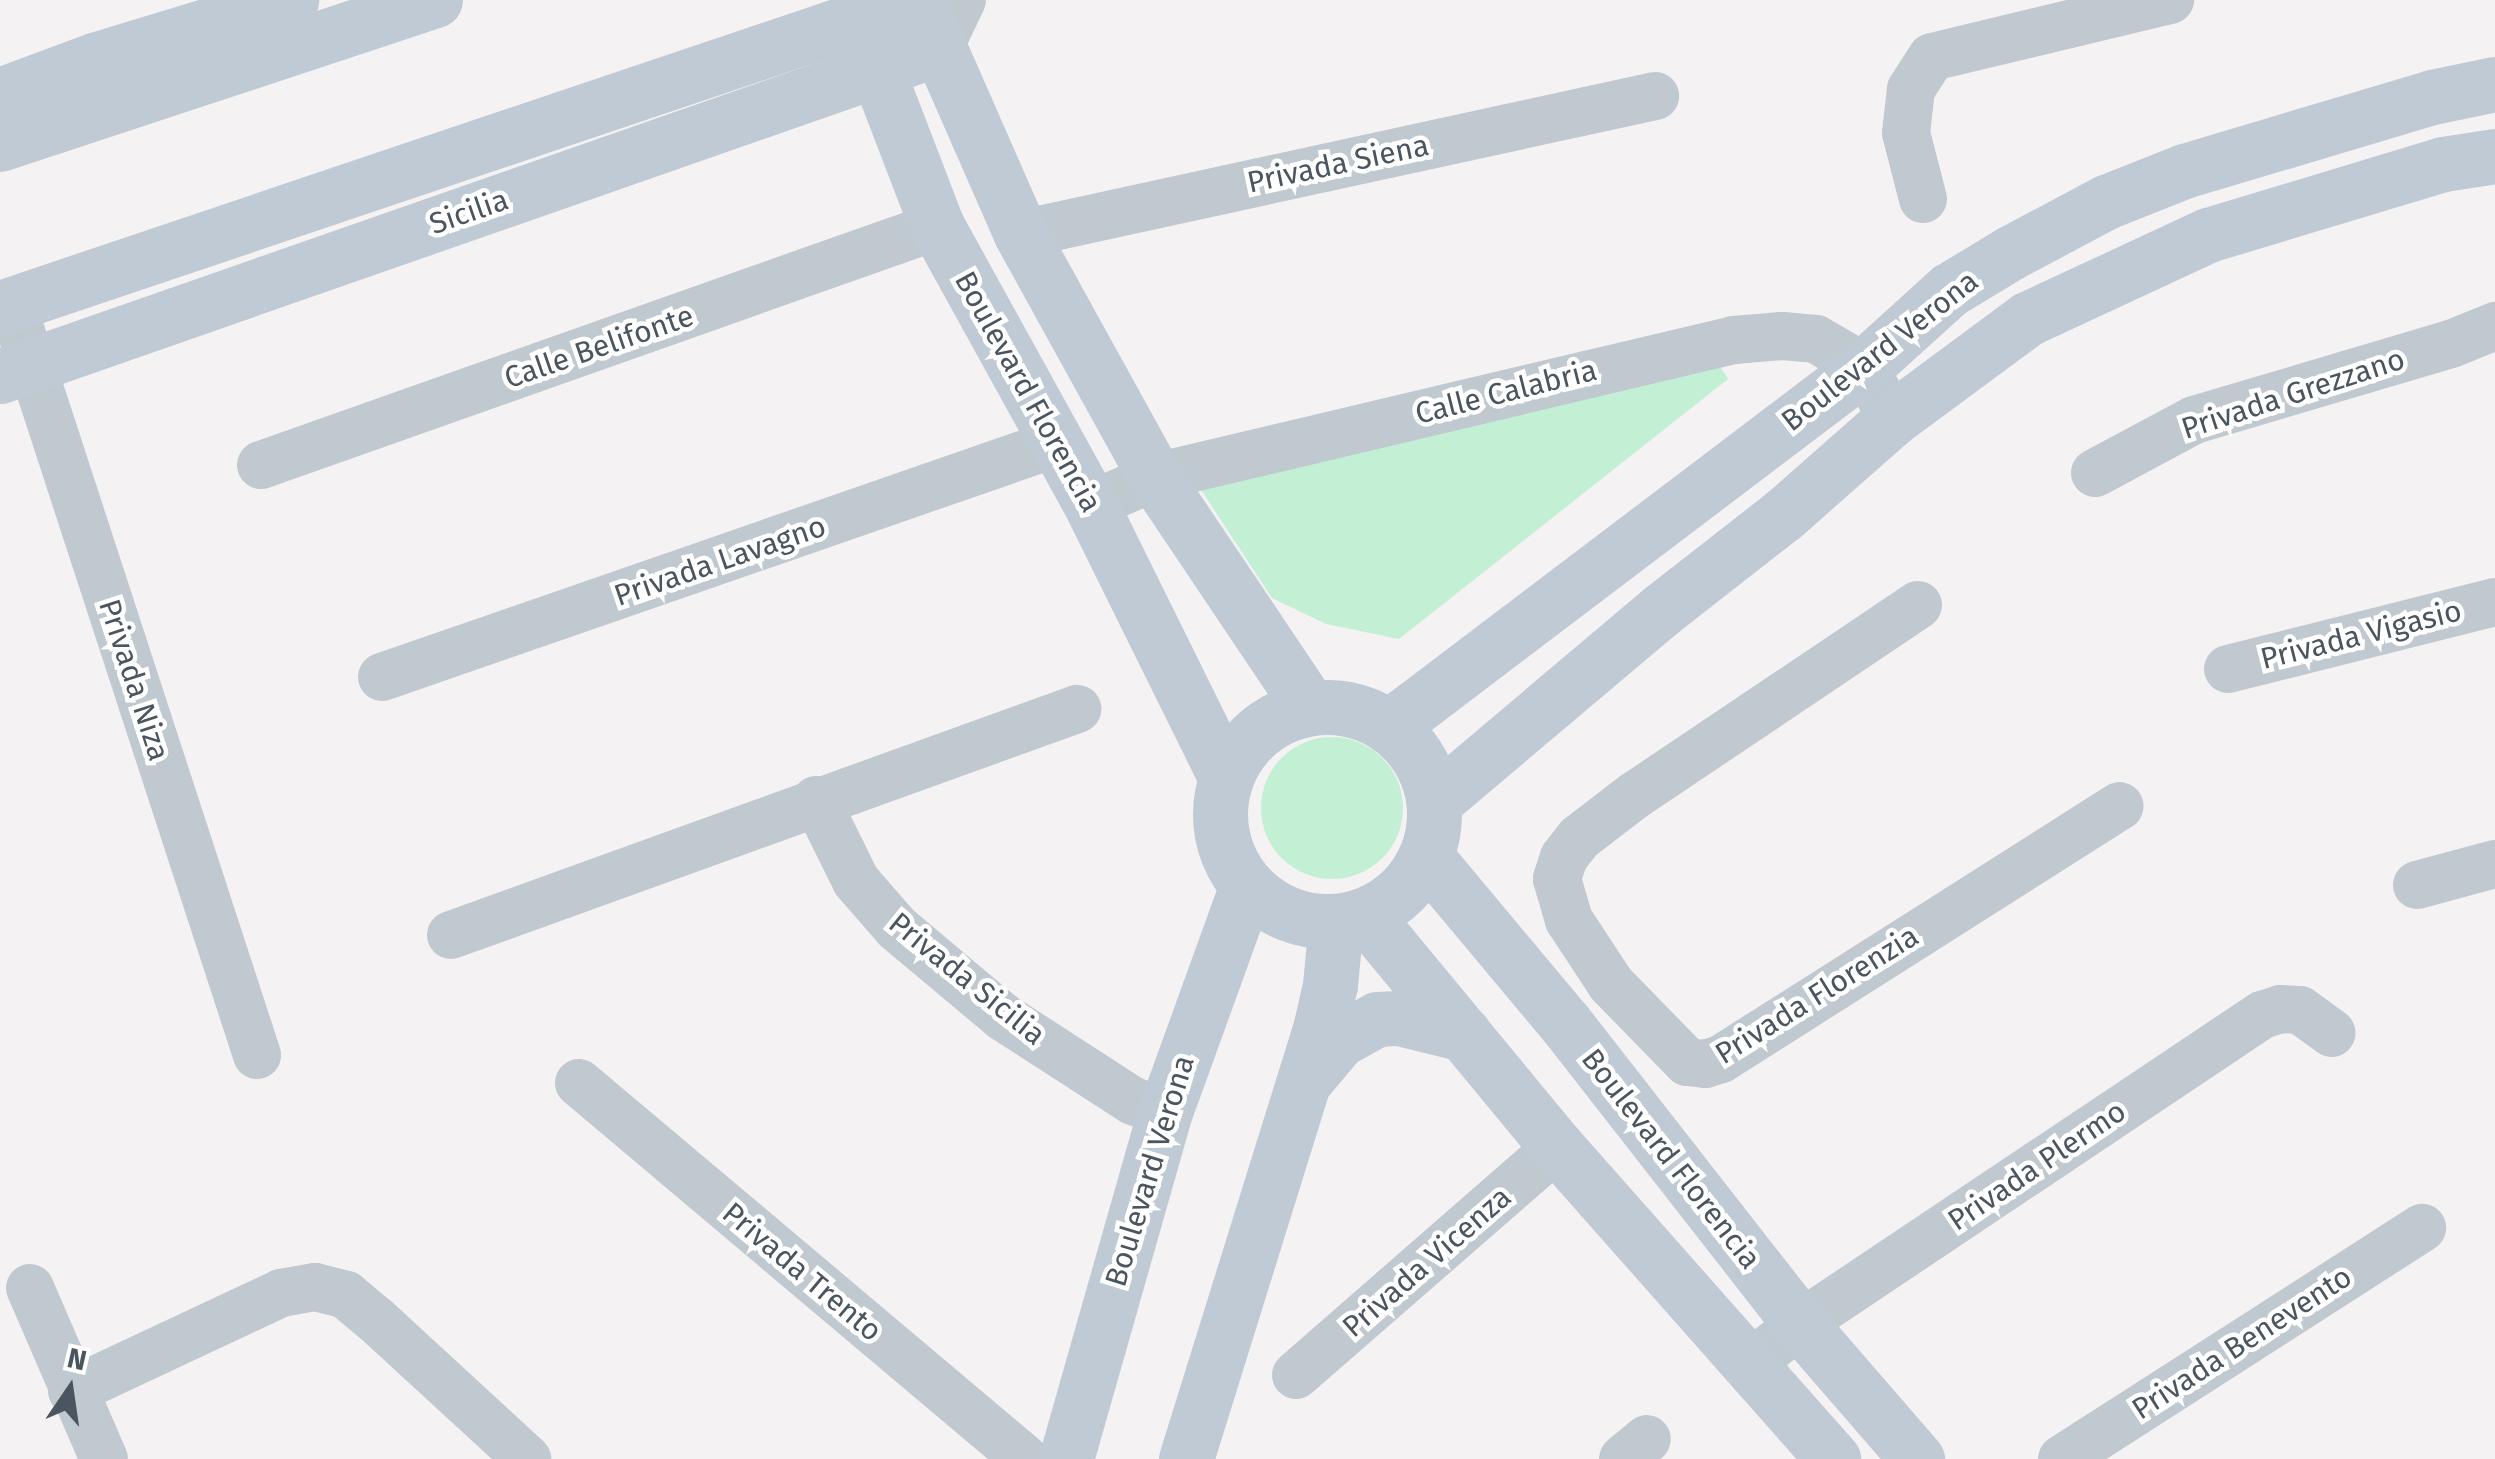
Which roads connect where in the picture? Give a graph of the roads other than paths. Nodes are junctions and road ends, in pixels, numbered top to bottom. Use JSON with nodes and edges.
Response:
{"nodes":[{"id":1,"x":291,"y":0,"type":"edge"},
{"id":2,"x":435,"y":0,"type":"edge"},
{"id":3,"x":962,"y":0,"type":"edge"},
{"id":4,"x":2170,"y":0,"type":"edge"},
{"id":5,"x":854,"y":10,"type":"edge"},
{"id":6,"x":924,"y":16,"type":"edge"},
{"id":7,"x":877,"y":70,"type":"junction"},
{"id":8,"x":2495,"y":84,"type":"edge"},
{"id":9,"x":0,"y":95,"type":"edge"},
{"id":10,"x":1655,"y":96,"type":"dead end"},
{"id":11,"x":0,"y":144,"type":"edge"},
{"id":12,"x":2495,"y":156,"type":"edge"},
{"id":13,"x":1923,"y":200,"type":"dead end"},
{"id":14,"x":937,"y":226,"type":"junction"},
{"id":15,"x":1022,"y":234,"type":"junction"},
{"id":16,"x":6,"y":306,"type":"edge"},
{"id":17,"x":2495,"y":326,"type":"edge"},
{"id":18,"x":1864,"y":368,"type":"junction"},
{"id":19,"x":16,"y":370,"type":"edge"},
{"id":20,"x":1892,"y":420,"type":"junction"},
{"id":21,"x":1056,"y":444,"type":"junction"},
{"id":22,"x":260,"y":466,"type":"dead end"},
{"id":23,"x":2095,"y":473,"type":"dead end"},
{"id":24,"x":1156,"y":476,"type":"junction"},
{"id":25,"x":1091,"y":505,"type":"junction"},
{"id":26,"x":2495,"y":602,"type":"edge"},
{"id":27,"x":1918,"y":605,"type":"dead end"},
{"id":28,"x":2228,"y":669,"type":"dead end"},
{"id":29,"x":382,"y":677,"type":"dead end"},
{"id":30,"x":1310,"y":708,"type":"junction"},
{"id":31,"x":1077,"y":709,"type":"dead end"},
{"id":32,"x":1389,"y":727,"type":"junction"},
{"id":33,"x":1225,"y":776,"type":"junction"},
{"id":34,"x":816,"y":800,"type":"junction"},
{"id":35,"x":1434,"y":802,"type":"junction"},
{"id":36,"x":2120,"y":806,"type":"dead end"},
{"id":37,"x":1426,"y":857,"type":"junction"},
{"id":38,"x":2495,"y":864,"type":"edge"},
{"id":39,"x":2416,"y":885,"type":"dead end"},
{"id":40,"x":1246,"y":886,"type":"junction"},
{"id":41,"x":1351,"y":918,"type":"junction"},
{"id":42,"x":451,"y":935,"type":"dead end"},
{"id":43,"x":1611,"y":984,"type":"junction"},
{"id":44,"x":1564,"y":1023,"type":"junction"},
{"id":45,"x":1464,"y":1034,"type":"junction"},
{"id":46,"x":2332,"y":1034,"type":"dead end"},
{"id":47,"x":257,"y":1055,"type":"dead end"},
{"id":48,"x":579,"y":1083,"type":"dead end"},
{"id":49,"x":1303,"y":1083,"type":"junction"},
{"id":50,"x":1165,"y":1112,"type":"junction"},
{"id":51,"x":1557,"y":1147,"type":"junction"},
{"id":52,"x":2422,"y":1228,"type":"dead end"},
{"id":53,"x":30,"y":1288,"type":"dead end"},
{"id":54,"x":1800,"y":1324,"type":"junction"},
{"id":55,"x":1749,"y":1365,"type":"junction"},
{"id":56,"x":1296,"y":1376,"type":"dead end"},
{"id":57,"x":72,"y":1391,"type":"junction"},
{"id":58,"x":104,"y":1459,"type":"edge"},
{"id":59,"x":528,"y":1459,"type":"edge"},
{"id":60,"x":1025,"y":1459,"type":"edge"},
{"id":61,"x":1066,"y":1459,"type":"edge"},
{"id":62,"x":1186,"y":1459,"type":"edge"},
{"id":63,"x":1833,"y":1459,"type":"edge"},
{"id":64,"x":1917,"y":1459,"type":"edge"},
{"id":65,"x":2062,"y":1459,"type":"edge"}],
"edges":[{"from":1,"to":9,"type":"street"},
{"from":2,"to":11,"type":"street"},
{"from":3,"to":6,"type":"street"},
{"from":4,"to":13,"type":"street"},
{"from":5,"to":6,"type":"street","name":"Sicilia"},
{"from":5,"to":7,"type":"street","name":"Boulevard Florencia"},
{"from":5,"to":16,"type":"street","name":"Sicilia"},
{"from":6,"to":7,"type":"street","name":"Sicilia"},
{"from":6,"to":15,"type":"street"},
{"from":7,"to":14,"type":"street","name":"Boulevard Florencia"},
{"from":7,"to":19,"type":"street","name":"Sicilia"},
{"from":8,"to":18,"type":"street","name":"Boulevard Verona"},
{"from":10,"to":15,"type":"street","name":"Privada Siena"},
{"from":12,"to":20,"type":"street","name":"Boulevard Verona"},
{"from":14,"to":21,"type":"street","name":"Boulevard Florencia"},
{"from":14,"to":22,"type":"street","name":"Calle Belifonte"},
{"from":15,"to":24,"type":"street"},
{"from":16,"to":19,"type":"street","name":"Privada Niza"},
{"from":17,"to":23,"type":"street","name":"Privada Grezzano"},
{"from":18,"to":20,"type":"street"},
{"from":18,"to":24,"type":"street","name":"Calle Calabria"},
{"from":18,"to":32,"type":"street","name":"Boulevard Verona"},
{"from":19,"to":47,"type":"street","name":"Privada Niza"},
{"from":20,"to":35,"type":"street","name":"Boulevard Verona"},
{"from":21,"to":25,"type":"street","name":"Boulevard Florencia"},
{"from":21,"to":29,"type":"street","name":"Privada Lavagno"},
{"from":24,"to":25,"type":"street","name":"Calle Calabria"},
{"from":24,"to":30,"type":"street"},
{"from":25,"to":33,"type":"street","name":"Boulevard Florencia"},
{"from":26,"to":28,"type":"street","name":"Privada Vigasio"},
{"from":27,"to":43,"type":"street","name":"Privada Florenzia"},
{"from":30,"to":32,"type":"street"},
{"from":30,"to":33,"type":"street"},
{"from":31,"to":34,"type":"street"},
{"from":32,"to":35,"type":"street"},
{"from":33,"to":40,"type":"street"},
{"from":34,"to":42,"type":"street"},
{"from":34,"to":50,"type":"street","name":"Privada Sicilia"},
{"from":35,"to":37,"type":"street"},
{"from":36,"to":43,"type":"street","name":"Privada Florenzia"},
{"from":37,"to":41,"type":"street"},
{"from":37,"to":44,"type":"street","name":"Boulevard Florencia"},
{"from":38,"to":39,"type":"street"},
{"from":40,"to":41,"type":"street"},
{"from":40,"to":50,"type":"street","name":"Boulevard Verona"},
{"from":41,"to":45,"type":"street"},
{"from":41,"to":49,"type":"street"},
{"from":43,"to":44,"type":"street"},
{"from":44,"to":54,"type":"street","name":"Boulevard Florencia"},
{"from":45,"to":49,"type":"street"},
{"from":45,"to":51,"type":"street"},
{"from":46,"to":54,"type":"street","name":"Privada Plermo"},
{"from":48,"to":60,"type":"street","name":"Privada Trento"},
{"from":49,"to":62,"type":"street"},
{"from":50,"to":61,"type":"street","name":"Boulevard Verona"},
{"from":51,"to":55,"type":"street"},
{"from":51,"to":56,"type":"street","name":"Privada Vicenza"},
{"from":52,"to":65,"type":"street","name":"Privada Benevento"},
{"from":53,"to":57,"type":"street"},
{"from":54,"to":55,"type":"street","name":"Privada Plermo"},
{"from":54,"to":64,"type":"street","name":"Boulevard Florencia"},
{"from":55,"to":63,"type":"street"},
{"from":57,"to":58,"type":"street"},
{"from":57,"to":59,"type":"street"}]}
